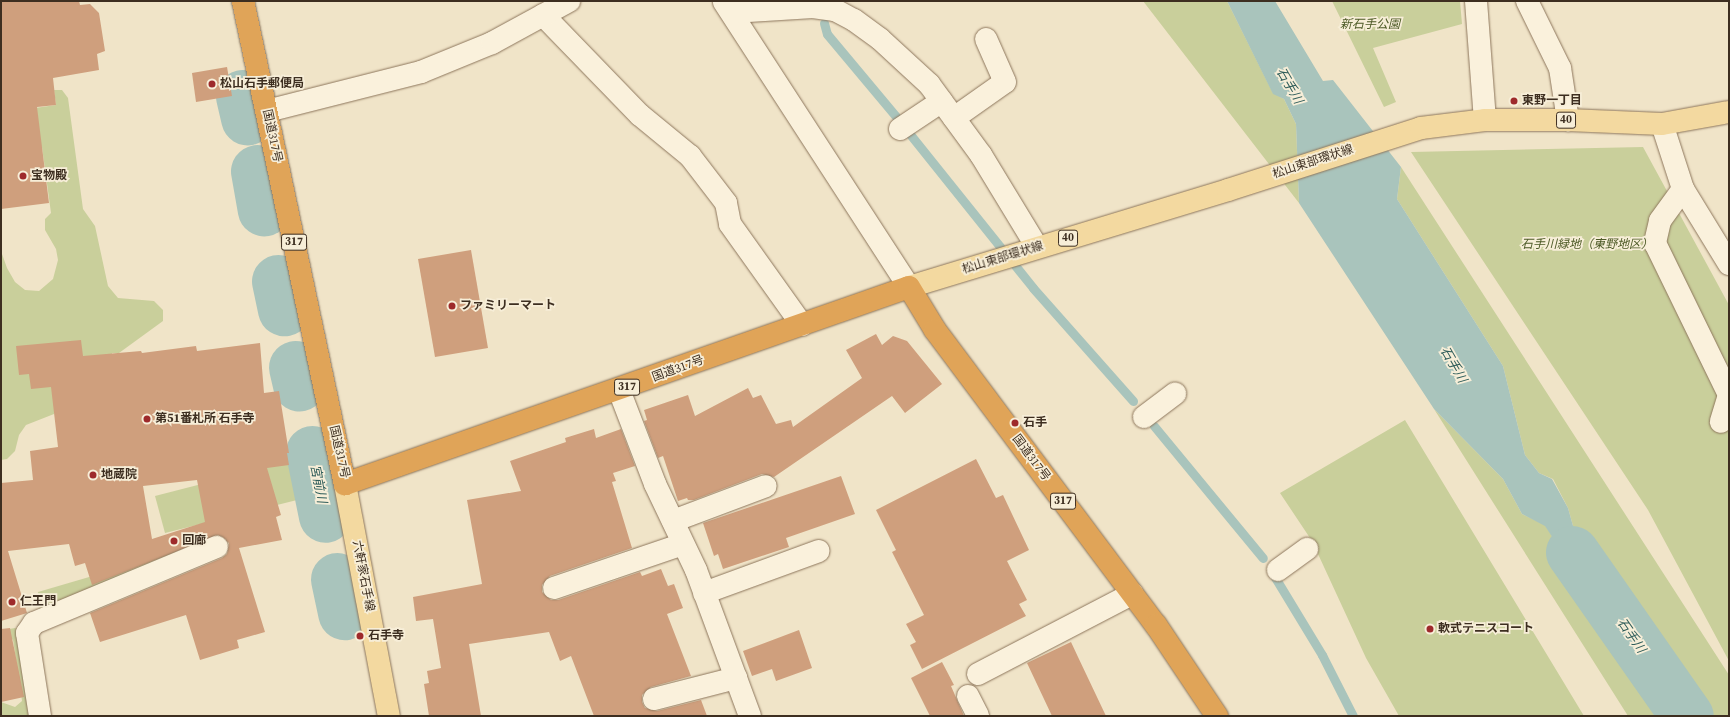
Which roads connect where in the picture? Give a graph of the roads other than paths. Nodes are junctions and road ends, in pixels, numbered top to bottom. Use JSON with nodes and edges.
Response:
{"nodes":[{"id":1,"x":243,"y":1,"type":"edge"},
{"id":2,"x":569,"y":1,"type":"edge"},
{"id":3,"x":1476,"y":1,"type":"edge"},
{"id":4,"x":1527,"y":1,"type":"edge"},
{"id":5,"x":837,"y":5,"type":"edge"},
{"id":6,"x":728,"y":7,"type":"edge"},
{"id":7,"x":543,"y":15,"type":"junction"},
{"id":8,"x":986,"y":39,"type":"dead end"},
{"id":9,"x":948,"y":110,"type":"junction"},
{"id":10,"x":267,"y":111,"type":"junction"},
{"id":11,"x":1729,"y":112,"type":"edge"},
{"id":12,"x":1485,"y":120,"type":"junction"},
{"id":13,"x":1568,"y":120,"type":"junction"},
{"id":14,"x":1662,"y":124,"type":"junction"},
{"id":15,"x":900,"y":129,"type":"dead end"},
{"id":16,"x":1683,"y":189,"type":"junction"},
{"id":17,"x":1037,"y":247,"type":"junction"},
{"id":18,"x":1729,"y":264,"type":"edge"},
{"id":19,"x":908,"y":287,"type":"junction"},
{"id":20,"x":802,"y":325,"type":"junction"},
{"id":21,"x":619,"y":390,"type":"junction"},
{"id":22,"x":1175,"y":394,"type":"dead end"},
{"id":23,"x":1144,"y":417,"type":"dead end"},
{"id":24,"x":1721,"y":422,"type":"dead end"},
{"id":25,"x":345,"y":484,"type":"junction"},
{"id":26,"x":766,"y":486,"type":"dead end"},
{"id":27,"x":673,"y":521,"type":"junction"},
{"id":28,"x":684,"y":544,"type":"junction"},
{"id":29,"x":217,"y":546,"type":"dead end"},
{"id":30,"x":1307,"y":549,"type":"dead end"},
{"id":31,"x":819,"y":551,"type":"dead end"},
{"id":32,"x":1278,"y":570,"type":"dead end"},
{"id":33,"x":554,"y":588,"type":"dead end"},
{"id":34,"x":704,"y":593,"type":"junction"},
{"id":35,"x":1132,"y":594,"type":"junction"},
{"id":36,"x":978,"y":674,"type":"dead end"},
{"id":37,"x":736,"y":678,"type":"junction"},
{"id":38,"x":968,"y":696,"type":"dead end"},
{"id":39,"x":654,"y":699,"type":"dead end"},
{"id":40,"x":40,"y":716,"type":"edge"},
{"id":41,"x":389,"y":716,"type":"edge"},
{"id":42,"x":750,"y":716,"type":"edge"},
{"id":43,"x":978,"y":716,"type":"edge"},
{"id":44,"x":1217,"y":716,"type":"edge"}],
"edges":[{"from":1,"to":10,"type":"highway","name":"国道317号","number":"317"},
{"from":2,"to":7,"type":"street"},
{"from":3,"to":12,"type":"street"},
{"from":4,"to":13,"type":"street"},
{"from":5,"to":6,"type":"street"},
{"from":5,"to":9,"type":"street"},
{"from":6,"to":19,"type":"street"},
{"from":7,"to":10,"type":"street"},
{"from":7,"to":20,"type":"street"},
{"from":8,"to":9,"type":"street"},
{"from":9,"to":15,"type":"street"},
{"from":9,"to":17,"type":"street"},
{"from":10,"to":25,"type":"highway","name":"国道317号","number":"317"},
{"from":11,"to":14,"type":"main road","name":"松山東部環状線","number":"40"},
{"from":12,"to":13,"type":"main road","name":"松山東部環状線","number":"40"},
{"from":12,"to":17,"type":"main road","name":"松山東部環状線","number":"40"},
{"from":13,"to":14,"type":"main road","name":"松山東部環状線","number":"40"},
{"from":14,"to":16,"type":"street"},
{"from":16,"to":18,"type":"street"},
{"from":16,"to":24,"type":"street"},
{"from":17,"to":19,"type":"main road","name":"松山東部環状線","number":"40"},
{"from":19,"to":20,"type":"highway","name":"国道317号","number":"317"},
{"from":19,"to":35,"type":"highway","name":"国道317号","number":"317"},
{"from":20,"to":21,"type":"highway","name":"国道317号","number":"317"},
{"from":21,"to":25,"type":"highway","name":"国道317号","number":"317"},
{"from":21,"to":27,"type":"street"},
{"from":22,"to":23,"type":"street"},
{"from":25,"to":41,"type":"main road","name":"六軒家石手線"},
{"from":26,"to":27,"type":"street"},
{"from":27,"to":28,"type":"street"},
{"from":28,"to":33,"type":"street"},
{"from":28,"to":34,"type":"street"},
{"from":29,"to":40,"type":"street"},
{"from":30,"to":32,"type":"street"},
{"from":31,"to":34,"type":"street"},
{"from":34,"to":37,"type":"street"},
{"from":35,"to":36,"type":"street"},
{"from":35,"to":44,"type":"highway","name":"国道317号","number":"317"},
{"from":37,"to":39,"type":"street"},
{"from":37,"to":42,"type":"street"},
{"from":38,"to":43,"type":"street"}]}
